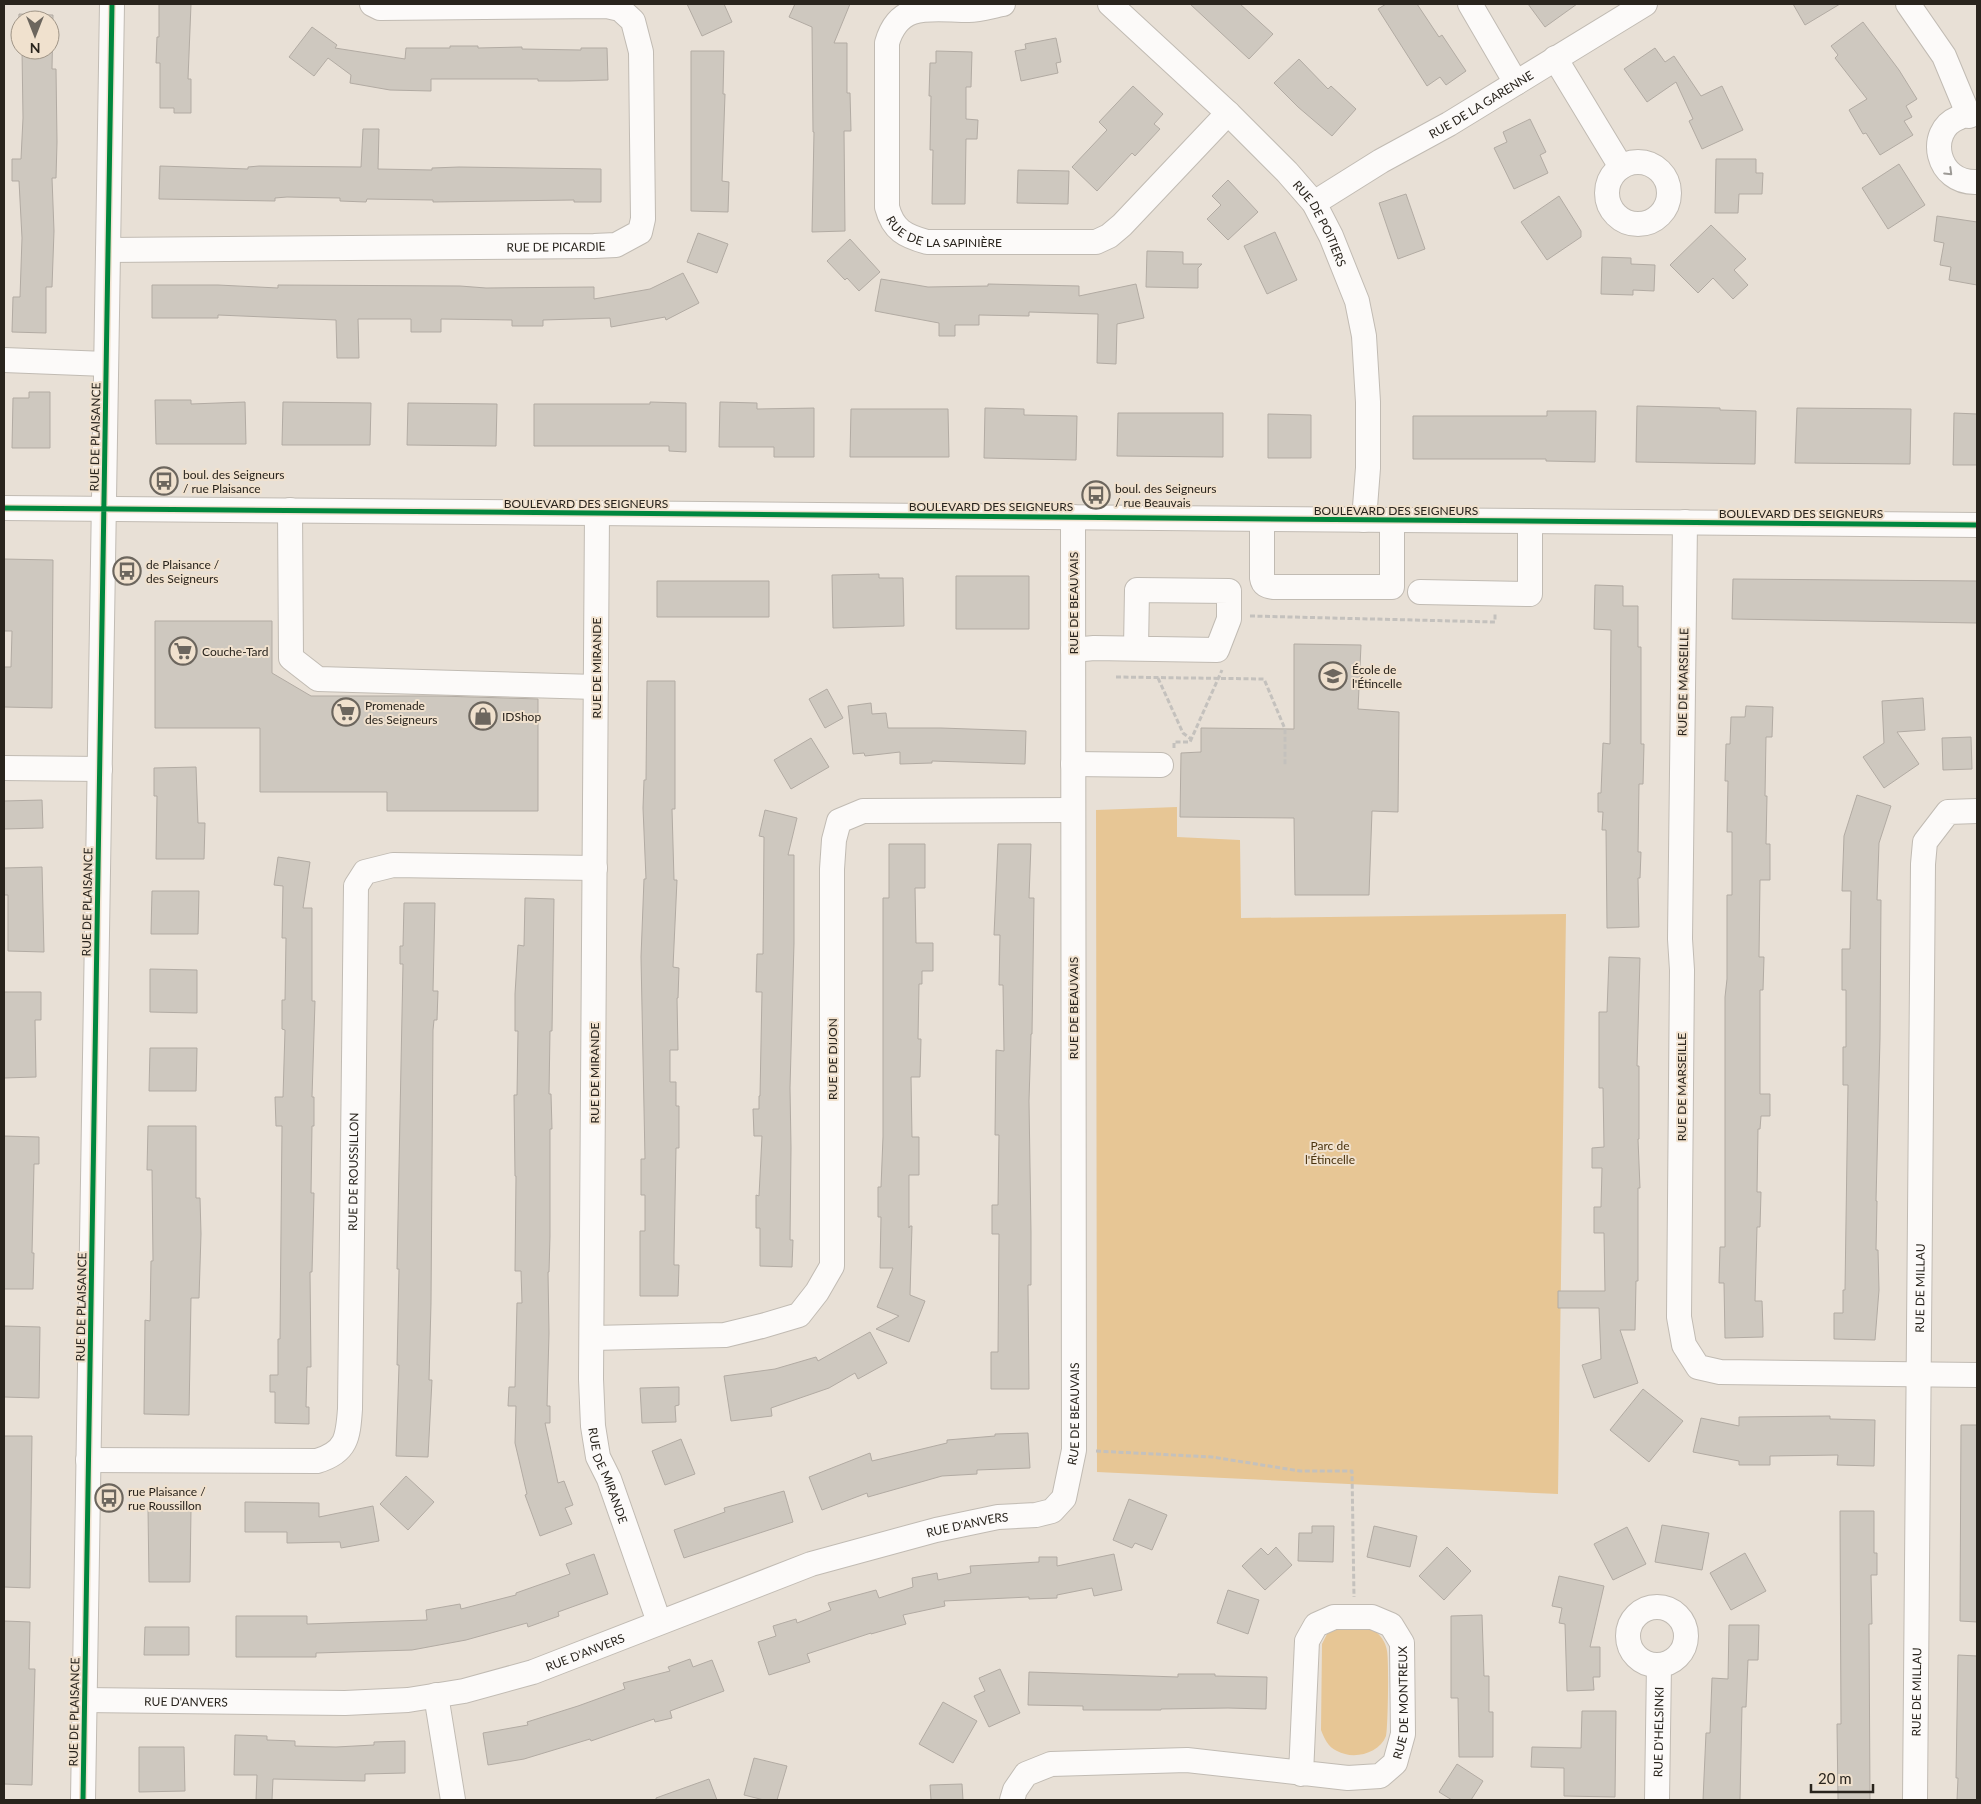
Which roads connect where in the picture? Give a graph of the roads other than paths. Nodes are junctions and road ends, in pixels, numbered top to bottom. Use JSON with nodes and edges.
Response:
{"nodes":[{"id":1,"x":112,"y":4,"type":"edge"},
{"id":2,"x":372,"y":4,"type":"edge"},
{"id":3,"x":1003,"y":4,"type":"edge"},
{"id":4,"x":1110,"y":4,"type":"edge"},
{"id":5,"x":1470,"y":4,"type":"edge"},
{"id":6,"x":1645,"y":4,"type":"edge"},
{"id":7,"x":1908,"y":4,"type":"edge"},
{"id":8,"x":1556,"y":58,"type":"junction"},
{"id":9,"x":1516,"y":82,"type":"junction"},
{"id":10,"x":1228,"y":113,"type":"junction"},
{"id":11,"x":1973,"y":115,"type":"edge"},
{"id":12,"x":1621,"y":167,"type":"dead end"},
{"id":13,"x":1977,"y":182,"type":"edge"},
{"id":14,"x":1314,"y":203,"type":"junction"},
{"id":15,"x":108,"y":250,"type":"junction"},
{"id":16,"x":4,"y":360,"type":"edge"},
{"id":17,"x":106,"y":364,"type":"junction"},
{"id":18,"x":4,"y":508,"type":"edge"},
{"id":19,"x":104,"y":509,"type":"junction"},
{"id":20,"x":290,"y":510,"type":"junction"},
{"id":21,"x":597,"y":513,"type":"junction"},
{"id":22,"x":1074,"y":517,"type":"junction"},
{"id":23,"x":1262,"y":519,"type":"junction"},
{"id":24,"x":1364,"y":520,"type":"junction"},
{"id":25,"x":1392,"y":520,"type":"junction"},
{"id":26,"x":1530,"y":521,"type":"junction"},
{"id":27,"x":1685,"y":522,"type":"junction"},
{"id":28,"x":1977,"y":525,"type":"edge"},
{"id":29,"x":1420,"y":592,"type":"dead end"},
{"id":30,"x":1136,"y":648,"type":"dead end"},
{"id":31,"x":1074,"y":650,"type":"junction"},
{"id":32,"x":596,"y":687,"type":"junction"},
{"id":33,"x":1074,"y":764,"type":"junction"},
{"id":34,"x":1161,"y":765,"type":"dead end"},
{"id":35,"x":4,"y":768,"type":"edge"},
{"id":36,"x":100,"y":769,"type":"junction"},
{"id":37,"x":1074,"y":810,"type":"junction"},
{"id":38,"x":1977,"y":811,"type":"edge"},
{"id":39,"x":595,"y":868,"type":"junction"},
{"id":40,"x":592,"y":1338,"type":"junction"},
{"id":41,"x":1919,"y":1375,"type":"junction"},
{"id":42,"x":1977,"y":1375,"type":"edge"},
{"id":43,"x":88,"y":1460,"type":"junction"},
{"id":44,"x":1064,"y":1498,"type":"joint"},
{"id":45,"x":659,"y":1622,"type":"junction"},
{"id":46,"x":1659,"y":1666,"type":"dead end"},
{"id":47,"x":436,"y":1695,"type":"junction"},
{"id":48,"x":84,"y":1700,"type":"junction"},
{"id":49,"x":1301,"y":1774,"type":"junction"},
{"id":50,"x":83,"y":1800,"type":"edge"},
{"id":51,"x":453,"y":1800,"type":"edge"},
{"id":52,"x":1012,"y":1800,"type":"edge"},
{"id":53,"x":1657,"y":1800,"type":"edge"},
{"id":54,"x":1915,"y":1800,"type":"edge"}],
"edges":[{"from":1,"to":15,"type":"street","name":"RUE DE PLAISANCE"},
{"from":2,"to":15,"type":"street","name":"RUE DE PICARDIE"},
{"from":3,"to":10,"type":"street","name":"RUE DE LA SAPINIÈRE"},
{"from":4,"to":10,"type":"street","name":"RUE DE POITIERS"},
{"from":5,"to":9,"type":"street"},
{"from":6,"to":8,"type":"street","name":"RUE DE LA GARENNE"},
{"from":7,"to":11,"type":"street"},
{"from":8,"to":9,"type":"street","name":"RUE DE LA GARENNE"},
{"from":8,"to":12,"type":"street"},
{"from":9,"to":14,"type":"street","name":"RUE DE LA GARENNE"},
{"from":10,"to":14,"type":"street","name":"RUE DE POITIERS"},
{"from":11,"to":13,"type":"street","one_way":true},
{"from":14,"to":24,"type":"street","name":"RUE DE POITIERS"},
{"from":15,"to":17,"type":"street","name":"RUE DE PLAISANCE"},
{"from":16,"to":17,"type":"street"},
{"from":17,"to":19,"type":"street","name":"RUE DE PLAISANCE"},
{"from":18,"to":19,"type":"street","name":"BOULEVARD DES SEIGNEURS"},
{"from":19,"to":20,"type":"street","name":"BOULEVARD DES SEIGNEURS"},
{"from":19,"to":36,"type":"street","name":"RUE DE PLAISANCE"},
{"from":20,"to":21,"type":"street","name":"BOULEVARD DES SEIGNEURS"},
{"from":20,"to":32,"type":"street"},
{"from":21,"to":22,"type":"street","name":"BOULEVARD DES SEIGNEURS"},
{"from":21,"to":32,"type":"street","name":"RUE DE MIRANDE"},
{"from":22,"to":23,"type":"street","name":"BOULEVARD DES SEIGNEURS"},
{"from":22,"to":31,"type":"street","name":"RUE DE BEAUVAIS"},
{"from":23,"to":24,"type":"street","name":"BOULEVARD DES SEIGNEURS"},
{"from":23,"to":25,"type":"street"},
{"from":24,"to":25,"type":"street","name":"BOULEVARD DES SEIGNEURS"},
{"from":25,"to":26,"type":"street","name":"BOULEVARD DES SEIGNEURS"},
{"from":26,"to":27,"type":"street","name":"BOULEVARD DES SEIGNEURS"},
{"from":26,"to":29,"type":"street"},
{"from":27,"to":28,"type":"street","name":"BOULEVARD DES SEIGNEURS"},
{"from":27,"to":41,"type":"street","name":"RUE DE MARSEILLE"},
{"from":30,"to":31,"type":"street"},
{"from":31,"to":33,"type":"street","name":"RUE DE BEAUVAIS"},
{"from":32,"to":39,"type":"street","name":"RUE DE MIRANDE"},
{"from":33,"to":34,"type":"street"},
{"from":33,"to":37,"type":"street","name":"RUE DE BEAUVAIS"},
{"from":35,"to":36,"type":"street"},
{"from":36,"to":43,"type":"street","name":"RUE DE PLAISANCE"},
{"from":37,"to":40,"type":"street","name":"RUE DE DIJON"},
{"from":37,"to":44,"type":"street","name":"RUE DE BEAUVAIS"},
{"from":38,"to":41,"type":"street","name":"RUE DE MILLAU"},
{"from":39,"to":40,"type":"street","name":"RUE DE MIRANDE"},
{"from":39,"to":43,"type":"street","name":"RUE DE ROUSSILLON"},
{"from":40,"to":45,"type":"street","name":"RUE DE MIRANDE"},
{"from":41,"to":42,"type":"street","name":"RUE DE MARSEILLE"},
{"from":41,"to":54,"type":"street","name":"RUE DE MILLAU"},
{"from":43,"to":48,"type":"street","name":"RUE DE PLAISANCE"},
{"from":44,"to":45,"type":"street","name":"RUE D'ANVERS"},
{"from":45,"to":47,"type":"street","name":"RUE D'ANVERS"},
{"from":46,"to":53,"type":"street","name":"RUE D'HELSINKI"},
{"from":47,"to":48,"type":"street","name":"RUE D'ANVERS"},
{"from":47,"to":51,"type":"street"},
{"from":48,"to":50,"type":"street","name":"RUE DE PLAISANCE"},
{"from":49,"to":49,"type":"street","name":"RUE DE MONTREUX"},
{"from":49,"to":52,"type":"street","name":"RUE DE MONTREUX"}]}
